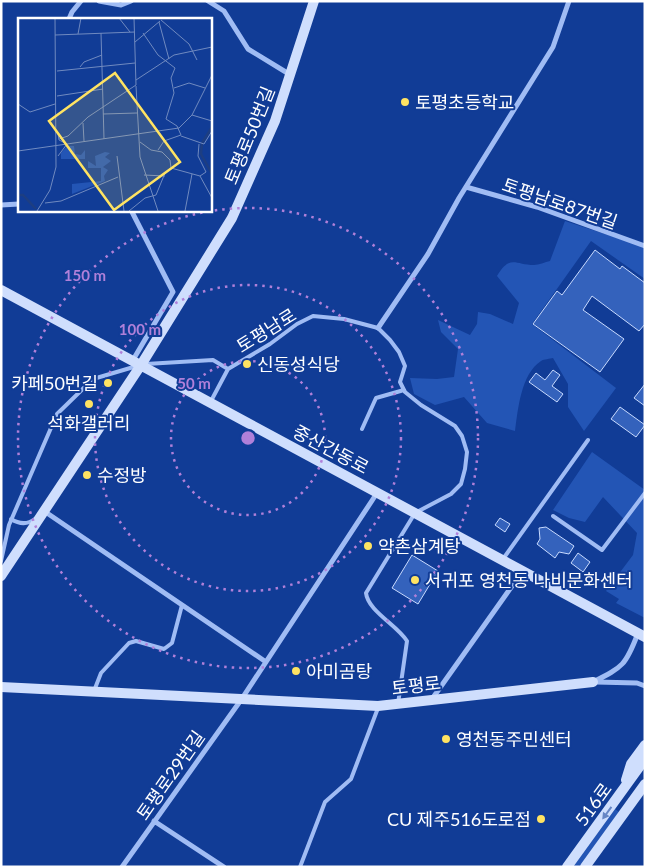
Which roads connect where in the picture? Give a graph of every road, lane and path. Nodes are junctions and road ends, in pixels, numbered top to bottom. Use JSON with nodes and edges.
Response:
{"nodes":[{"id":1,"x":81,"y":1,"type":"edge"},
{"id":2,"x":99,"y":1,"type":"edge"},
{"id":3,"x":131,"y":1,"type":"edge"},
{"id":4,"x":208,"y":1,"type":"edge"},
{"id":5,"x":314,"y":1,"type":"edge"},
{"id":6,"x":569,"y":1,"type":"edge"},
{"id":7,"x":69,"y":18,"type":"edge"},
{"id":8,"x":290,"y":75,"type":"junction"},
{"id":9,"x":466,"y":187,"type":"junction"},
{"id":10,"x":18,"y":204,"type":"edge"},
{"id":11,"x":1,"y":205,"type":"edge"},
{"id":12,"x":132,"y":211,"type":"edge"},
{"id":13,"x":645,"y":246,"type":"edge"},
{"id":14,"x":1,"y":290,"type":"edge"},
{"id":15,"x":378,"y":328,"type":"junction"},
{"id":16,"x":137,"y":363,"type":"junction"},
{"id":17,"x":228,"y":369,"type":"junction"},
{"id":18,"x":404,"y":390,"type":"junction"},
{"id":19,"x":210,"y":402,"type":"junction"},
{"id":20,"x":362,"y":429,"type":"dead end"},
{"id":21,"x":588,"y":440,"type":"dead end"},
{"id":22,"x":377,"y":492,"type":"junction"},
{"id":23,"x":645,"y":492,"type":"edge"},
{"id":24,"x":44,"y":511,"type":"junction"},
{"id":25,"x":415,"y":513,"type":"junction"},
{"id":26,"x":553,"y":516,"type":"dead end"},
{"id":27,"x":11,"y":519,"type":"junction"},
{"id":28,"x":502,"y":560,"type":"junction"},
{"id":29,"x":1,"y":561,"type":"edge"},
{"id":30,"x":522,"y":572,"type":"junction"},
{"id":31,"x":1,"y":576,"type":"edge"},
{"id":32,"x":182,"y":605,"type":"junction"},
{"id":33,"x":642,"y":635,"type":"edge"},
{"id":34,"x":645,"y":643,"type":"edge"},
{"id":35,"x":266,"y":662,"type":"junction"},
{"id":36,"x":593,"y":682,"type":"junction"},
{"id":37,"x":645,"y":686,"type":"edge"},
{"id":38,"x":1,"y":687,"type":"edge"},
{"id":39,"x":94,"y":691,"type":"junction"},
{"id":40,"x":241,"y":700,"type":"junction"},
{"id":41,"x":432,"y":700,"type":"junction"},
{"id":42,"x":398,"y":704,"type":"junction"},
{"id":43,"x":378,"y":706,"type":"junction"},
{"id":44,"x":645,"y":745,"type":"edge"},
{"id":45,"x":645,"y":759,"type":"edge"},
{"id":46,"x":645,"y":784,"type":"edge"},
{"id":47,"x":645,"y":788,"type":"edge"},
{"id":48,"x":623,"y":790,"type":"junction"},
{"id":49,"x":629,"y":806,"type":"junction"},
{"id":50,"x":154,"y":821,"type":"junction"},
{"id":51,"x":122,"y":867,"type":"edge"},
{"id":52,"x":224,"y":867,"type":"edge"},
{"id":53,"x":300,"y":867,"type":"edge"},
{"id":54,"x":567,"y":867,"type":"edge"},
{"id":55,"x":585,"y":867,"type":"edge"}],
"edges":[{"from":1,"to":7,"type":"street"},
{"from":2,"to":3,"type":"street"},
{"from":4,"to":8,"type":"street"},
{"from":5,"to":8,"type":"street","name":"토평로50번길"},
{"from":6,"to":9,"type":"street"},
{"from":8,"to":16,"type":"street","name":"토평로50번길"},
{"from":9,"to":13,"type":"street","name":"토평남로87번길"},
{"from":9,"to":15,"type":"street"},
{"from":10,"to":11,"type":"street"},
{"from":12,"to":16,"type":"street"},
{"from":14,"to":16,"type":"street","name":"중산간동로"},
{"from":15,"to":17,"type":"lane","name":"토평남로"},
{"from":15,"to":18,"type":"lane"},
{"from":16,"to":17,"type":"lane","name":"토평남로"},
{"from":16,"to":19,"type":"street","name":"중산간동로"},
{"from":16,"to":24,"type":"street","name":"토평로50번길"},
{"from":16,"to":27,"type":"lane","name":"토평남로"},
{"from":17,"to":19,"type":"lane","name":"토평남로"},
{"from":18,"to":20,"type":"lane"},
{"from":18,"to":25,"type":"lane"},
{"from":19,"to":22,"type":"street","name":"중산간동로"},
{"from":21,"to":28,"type":"lane"},
{"from":22,"to":25,"type":"street","name":"중산간동로"},
{"from":22,"to":35,"type":"street"},
{"from":23,"to":26,"type":"lane"},
{"from":24,"to":27,"type":"lane"},
{"from":24,"to":31,"type":"street","name":"토평로50번길"},
{"from":24,"to":32,"type":"street"},
{"from":25,"to":28,"type":"street","name":"중산간동로"},
{"from":25,"to":42,"type":"lane"},
{"from":27,"to":29,"type":"lane","name":"토평남로"},
{"from":28,"to":30,"type":"street","name":"중산간동로"},
{"from":30,"to":33,"type":"street","name":"중산간동로"},
{"from":30,"to":41,"type":"street"},
{"from":32,"to":35,"type":"street"},
{"from":32,"to":39,"type":"lane"},
{"from":33,"to":34,"type":"street"},
{"from":33,"to":36,"type":"street"},
{"from":35,"to":40,"type":"street"},
{"from":36,"to":37,"type":"street"},
{"from":36,"to":41,"type":"street","name":"토평로"},
{"from":38,"to":39,"type":"street","name":"토평로"},
{"from":39,"to":40,"type":"street","name":"토평로"},
{"from":40,"to":43,"type":"street","name":"토평로"},
{"from":40,"to":50,"type":"street","name":"토평로29번길"},
{"from":41,"to":42,"type":"street","name":"토평로"},
{"from":42,"to":43,"type":"street","name":"토평로"},
{"from":43,"to":53,"type":"lane"},
{"from":44,"to":48,"type":"street"},
{"from":45,"to":48,"type":"street","name":"516로"},
{"from":46,"to":49,"type":"street","name":"516로"},
{"from":47,"to":49,"type":"street"},
{"from":48,"to":54,"type":"street","name":"516로","one_way":true},
{"from":49,"to":55,"type":"street","name":"516로"},
{"from":50,"to":51,"type":"street","name":"토평로29번길"},
{"from":50,"to":52,"type":"street"}]}
